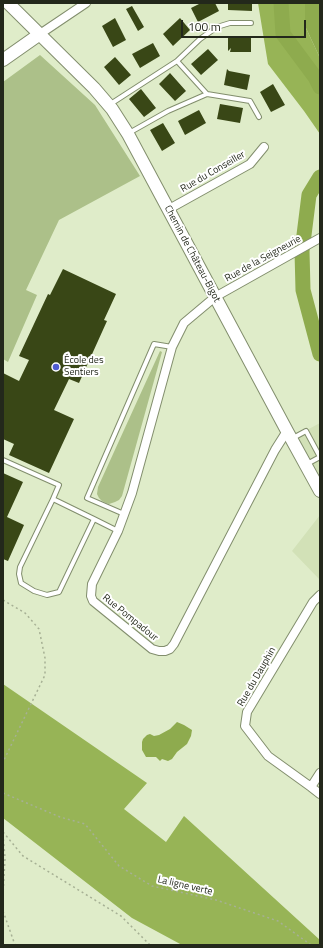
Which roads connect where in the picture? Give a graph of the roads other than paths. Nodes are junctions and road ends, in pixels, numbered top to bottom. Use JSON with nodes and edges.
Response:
{"nodes":[{"id":1,"x":8,"y":3,"type":"edge"},
{"id":2,"x":86,"y":3,"type":"edge"},
{"id":3,"x":251,"y":24,"type":"dead end"},
{"id":4,"x":40,"y":34,"type":"junction"},
{"id":5,"x":3,"y":60,"type":"edge"},
{"id":6,"x":178,"y":61,"type":"junction"},
{"id":7,"x":207,"y":94,"type":"junction"},
{"id":8,"x":109,"y":105,"type":"junction"},
{"id":9,"x":259,"y":117,"type":"dead end"},
{"id":10,"x":128,"y":134,"type":"junction"},
{"id":11,"x":264,"y":147,"type":"dead end"},
{"id":12,"x":169,"y":209,"type":"junction"},
{"id":13,"x":320,"y":238,"type":"edge"},
{"id":14,"x":215,"y":297,"type":"junction"},
{"id":15,"x":172,"y":347,"type":"junction"},
{"id":16,"x":289,"y":435,"type":"junction"},
{"id":17,"x":3,"y":460,"type":"edge"},
{"id":18,"x":305,"y":465,"type":"junction"},
{"id":19,"x":320,"y":491,"type":"edge"},
{"id":20,"x":53,"y":499,"type":"junction"},
{"id":21,"x":124,"y":514,"type":"junction"},
{"id":22,"x":94,"y":519,"type":"junction"},
{"id":23,"x":118,"y":531,"type":"junction"},
{"id":24,"x":320,"y":595,"type":"edge"},
{"id":25,"x":320,"y":773,"type":"edge"},
{"id":26,"x":311,"y":787,"type":"junction"},
{"id":27,"x":320,"y":794,"type":"edge"}],
"edges":[{"from":1,"to":4,"type":"street","name":"Chemin de Château-Bigot"},
{"from":2,"to":4,"type":"street"},
{"from":3,"to":6,"type":"lane"},
{"from":4,"to":5,"type":"street"},
{"from":4,"to":8,"type":"street","name":"Chemin de Château-Bigot"},
{"from":6,"to":7,"type":"lane"},
{"from":6,"to":8,"type":"lane"},
{"from":7,"to":9,"type":"lane"},
{"from":7,"to":10,"type":"lane"},
{"from":8,"to":10,"type":"street","name":"Chemin de Château-Bigot"},
{"from":10,"to":12,"type":"street","name":"Chemin de Château-Bigot"},
{"from":11,"to":12,"type":"street","name":"Rue du Conseiller"},
{"from":12,"to":14,"type":"street","name":"Chemin de Château-Bigot"},
{"from":13,"to":14,"type":"street","name":"Rue de la Seigneurie"},
{"from":14,"to":15,"type":"street","name":"Rue Pompadour"},
{"from":14,"to":16,"type":"street","name":"Chemin de Château-Bigot"},
{"from":15,"to":21,"type":"street","name":"Rue Pompadour"},
{"from":15,"to":21,"type":"lane"},
{"from":16,"to":18,"type":"street","name":"Chemin de Château-Bigot"},
{"from":16,"to":18,"type":"lane"},
{"from":16,"to":23,"type":"street","name":"Rue Pompadour"},
{"from":17,"to":20,"type":"lane"},
{"from":18,"to":19,"type":"street","name":"Chemin de Château-Bigot"},
{"from":20,"to":22,"type":"lane"},
{"from":20,"to":22,"type":"lane"},
{"from":21,"to":23,"type":"street","name":"Rue Pompadour"},
{"from":22,"to":23,"type":"lane"},
{"from":24,"to":26,"type":"street","name":"Rue du Dauphin"},
{"from":25,"to":26,"type":"street"},
{"from":26,"to":27,"type":"street","name":"Rue du Dauphin"}]}
